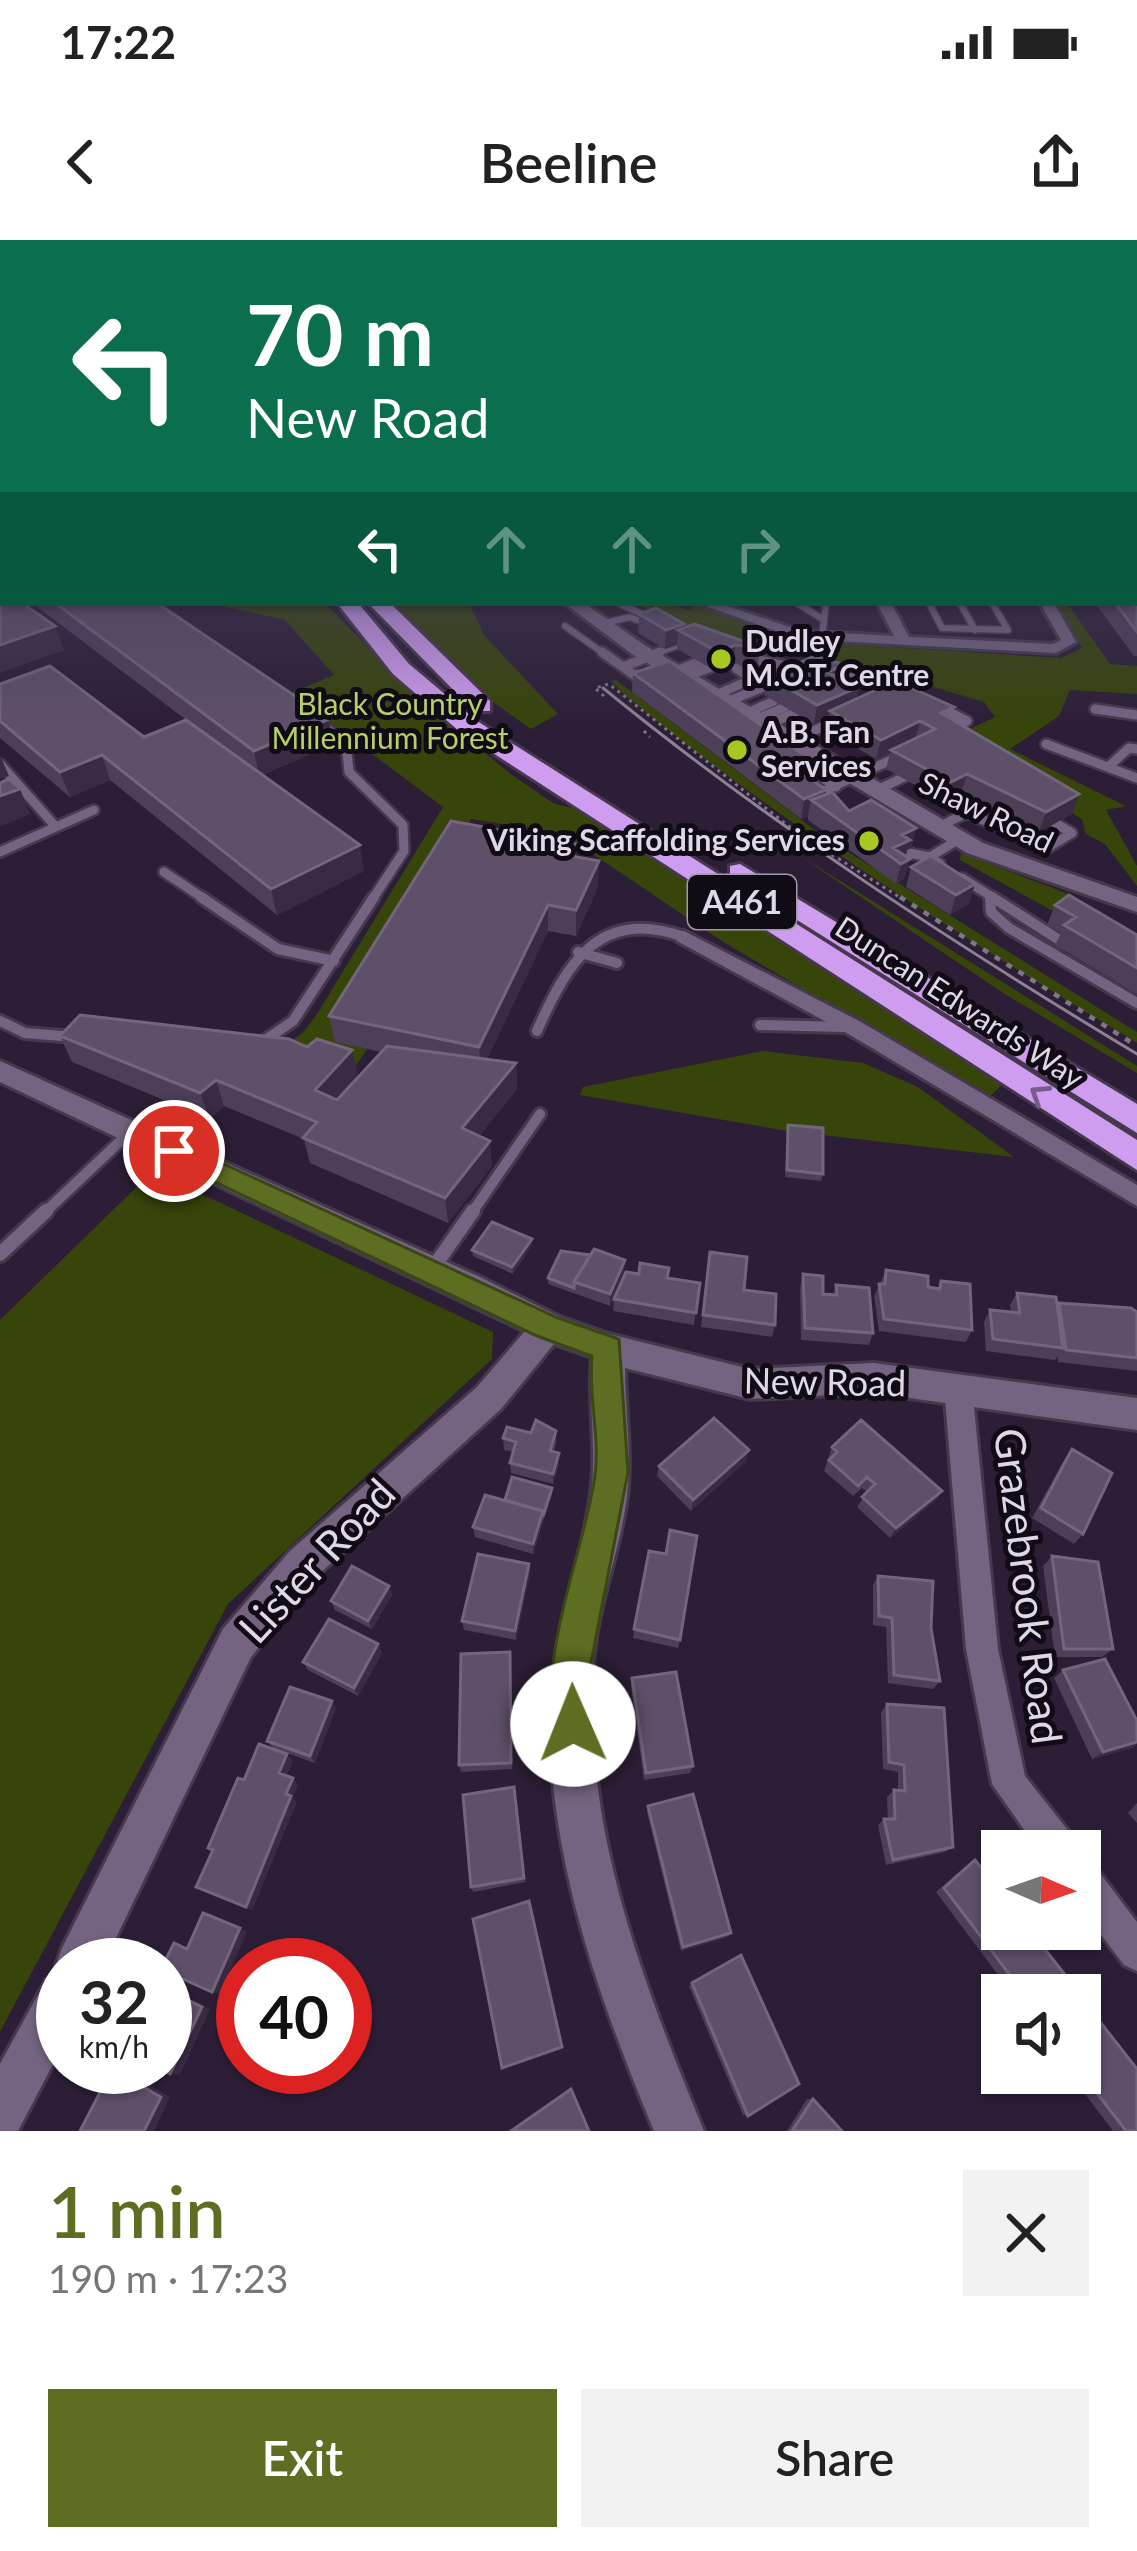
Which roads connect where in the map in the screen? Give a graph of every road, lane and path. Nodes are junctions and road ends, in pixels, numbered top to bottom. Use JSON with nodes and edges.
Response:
{"nodes":[{"id":1,"x":349,"y":606,"type":"edge"},
{"id":2,"x":381,"y":606,"type":"edge"},
{"id":3,"x":580,"y":606,"type":"edge"},
{"id":4,"x":625,"y":606,"type":"edge"},
{"id":5,"x":713,"y":606,"type":"edge"},
{"id":6,"x":799,"y":606,"type":"edge"},
{"id":7,"x":826,"y":606,"type":"edge"},
{"id":8,"x":886,"y":606,"type":"edge"},
{"id":9,"x":931,"y":606,"type":"edge"},
{"id":10,"x":962,"y":606,"type":"edge"},
{"id":11,"x":994,"y":606,"type":"edge"},
{"id":12,"x":1049,"y":606,"type":"edge"},
{"id":13,"x":610,"y":622,"type":"junction"},
{"id":14,"x":664,"y":624,"type":"edge"},
{"id":15,"x":565,"y":626,"type":"dead end"},
{"id":16,"x":636,"y":629,"type":"edge"},
{"id":17,"x":823,"y":629,"type":"junction"},
{"id":18,"x":679,"y":630,"type":"edge"},
{"id":19,"x":978,"y":630,"type":"junction"},
{"id":20,"x":708,"y":642,"type":"edge"},
{"id":21,"x":905,"y":642,"type":"junction"},
{"id":22,"x":986,"y":647,"type":"junction"},
{"id":23,"x":726,"y":649,"type":"edge"},
{"id":24,"x":672,"y":659,"type":"junction"},
{"id":25,"x":623,"y":667,"type":"junction"},
{"id":26,"x":711,"y":667,"type":"edge"},
{"id":27,"x":736,"y":668,"type":"edge"},
{"id":28,"x":792,"y":675,"type":"edge"},
{"id":29,"x":866,"y":678,"type":"dead end"},
{"id":30,"x":650,"y":686,"type":"edge"},
{"id":31,"x":604,"y":696,"type":"dead end"},
{"id":32,"x":774,"y":701,"type":"edge"},
{"id":33,"x":934,"y":704,"type":"edge"},
{"id":34,"x":1095,"y":709,"type":"dead end"},
{"id":35,"x":790,"y":710,"type":"edge"},
{"id":36,"x":743,"y":711,"type":"junction"},
{"id":37,"x":306,"y":714,"type":"edge"},
{"id":38,"x":1137,"y":715,"type":"edge"},
{"id":39,"x":845,"y":716,"type":"edge"},
{"id":40,"x":644,"y":731,"type":"dead end"},
{"id":41,"x":650,"y":737,"type":"dead end"},
{"id":42,"x":939,"y":737,"type":"edge"},
{"id":43,"x":1046,"y":744,"type":"dead end"},
{"id":44,"x":919,"y":747,"type":"edge"},
{"id":45,"x":1137,"y":749,"type":"edge"},
{"id":46,"x":795,"y":751,"type":"junction"},
{"id":47,"x":0,"y":764,"type":"edge"},
{"id":48,"x":1108,"y":767,"type":"junction"},
{"id":49,"x":904,"y":777,"type":"edge"},
{"id":50,"x":1137,"y":778,"type":"edge"},
{"id":51,"x":846,"y":782,"type":"junction"},
{"id":52,"x":796,"y":785,"type":"edge"},
{"id":53,"x":877,"y":790,"type":"junction"},
{"id":54,"x":986,"y":802,"type":"edge"},
{"id":55,"x":94,"y":810,"type":"dead end"},
{"id":56,"x":966,"y":813,"type":"junction"},
{"id":57,"x":1020,"y":821,"type":"edge"},
{"id":58,"x":1054,"y":823,"type":"edge"},
{"id":59,"x":56,"y":827,"type":"junction"},
{"id":60,"x":1006,"y":829,"type":"junction"},
{"id":61,"x":949,"y":833,"type":"junction"},
{"id":62,"x":0,"y":852,"type":"edge"},
{"id":63,"x":904,"y":852,"type":"edge"},
{"id":64,"x":930,"y":857,"type":"junction"},
{"id":65,"x":164,"y":872,"type":"dead end"},
{"id":66,"x":990,"y":896,"type":"junction"},
{"id":67,"x":1137,"y":905,"type":"edge"},
{"id":68,"x":684,"y":937,"type":"joint"},
{"id":69,"x":1061,"y":941,"type":"edge"},
{"id":70,"x":578,"y":952,"type":"junction"},
{"id":71,"x":334,"y":961,"type":"junction"},
{"id":72,"x":616,"y":963,"type":"dead end"},
{"id":73,"x":1137,"y":1003,"type":"edge"},
{"id":74,"x":0,"y":1021,"type":"edge"},
{"id":75,"x":760,"y":1025,"type":"dead end"},
{"id":76,"x":854,"y":1027,"type":"junction"},
{"id":77,"x":537,"y":1030,"type":"dead end"},
{"id":78,"x":94,"y":1038,"type":"edge"},
{"id":79,"x":1137,"y":1046,"type":"edge"},
{"id":80,"x":242,"y":1048,"type":"edge"},
{"id":81,"x":0,"y":1071,"type":"edge"},
{"id":82,"x":540,"y":1114,"type":"dead end"},
{"id":83,"x":1137,"y":1120,"type":"edge"},
{"id":84,"x":131,"y":1131,"type":"junction"},
{"id":85,"x":1137,"y":1157,"type":"edge"},
{"id":86,"x":1137,"y":1197,"type":"edge"},
{"id":87,"x":0,"y":1254,"type":"edge"},
{"id":88,"x":432,"y":1269,"type":"junction"},
{"id":89,"x":548,"y":1327,"type":"junction"},
{"id":90,"x":608,"y":1348,"type":"junction"},
{"id":91,"x":958,"y":1387,"type":"junction"},
{"id":92,"x":1137,"y":1414,"type":"edge"},
{"id":93,"x":1044,"y":1830,"type":"edge"},
{"id":94,"x":1101,"y":1904,"type":"edge"},
{"id":95,"x":92,"y":1938,"type":"edge"},
{"id":96,"x":1137,"y":1952,"type":"edge"},
{"id":97,"x":36,"y":2046,"type":"edge"},
{"id":98,"x":0,"y":2113,"type":"edge"},
{"id":99,"x":679,"y":2131,"type":"edge"}],
"edges":[{"from":85,"to":1,"type":"highway","name":"Duncan Edwards Way","number":"A461","one_way":true},
{"from":2,"to":83,"type":"highway","name":"Duncan Edwards Way","number":"A461"},
{"from":3,"to":13,"type":"street","name":"Shaw Road"},
{"from":4,"to":14,"type":"lane"},
{"from":5,"to":17,"type":"street"},
{"from":6,"to":17,"type":"lane"},
{"from":7,"to":17,"type":"lane"},
{"from":8,"to":21,"type":"street"},
{"from":9,"to":19,"type":"lane"},
{"from":10,"to":19,"type":"lane"},
{"from":11,"to":19,"type":"lane"},
{"from":12,"to":22,"type":"street"},
{"from":13,"to":16,"type":"lane"},
{"from":13,"to":24,"type":"street","name":"Shaw Road"},
{"from":13,"to":24,"type":"lane"},
{"from":15,"to":25,"type":"lane"},
{"from":17,"to":21,"type":"street"},
{"from":18,"to":20,"type":"lane"},
{"from":19,"to":22,"type":"lane"},
{"from":21,"to":22,"type":"street"},
{"from":23,"to":29,"type":"lane"},
{"from":24,"to":25,"type":"lane"},
{"from":24,"to":26,"type":"lane"},
{"from":24,"to":36,"type":"street","name":"Shaw Road"},
{"from":25,"to":30,"type":"lane"},
{"from":27,"to":36,"type":"lane"},
{"from":28,"to":36,"type":"lane"},
{"from":31,"to":79,"type":"path"},
{"from":32,"to":36,"type":"lane"},
{"from":33,"to":42,"type":"lane"},
{"from":34,"to":38,"type":"lane"},
{"from":35,"to":36,"type":"lane"},
{"from":36,"to":46,"type":"street","name":"Shaw Road"},
{"from":37,"to":71,"type":"lane"},
{"from":39,"to":46,"type":"lane"},
{"from":40,"to":41,"type":"path"},
{"from":43,"to":48,"type":"lane"},
{"from":44,"to":51,"type":"lane"},
{"from":45,"to":48,"type":"lane"},
{"from":46,"to":51,"type":"street","name":"Shaw Road"},
{"from":47,"to":59,"type":"lane"},
{"from":48,"to":50,"type":"lane"},
{"from":49,"to":53,"type":"lane"},
{"from":51,"to":52,"type":"lane"},
{"from":51,"to":53,"type":"street","name":"Shaw Road"},
{"from":53,"to":61,"type":"street","name":"Shaw Road"},
{"from":54,"to":56,"type":"lane"},
{"from":55,"to":59,"type":"lane"},
{"from":56,"to":60,"type":"lane"},
{"from":56,"to":61,"type":"lane"},
{"from":57,"to":60,"type":"lane"},
{"from":58,"to":60,"type":"lane"},
{"from":59,"to":62,"type":"lane"},
{"from":61,"to":64,"type":"lane"},
{"from":61,"to":67,"type":"street","name":"Shaw Road"},
{"from":63,"to":64,"type":"lane"},
{"from":64,"to":66,"type":"lane"},
{"from":65,"to":71,"type":"lane"},
{"from":66,"to":69,"type":"lane"},
{"from":66,"to":73,"type":"lane"},
{"from":68,"to":70,"type":"lane"},
{"from":68,"to":76,"type":"street"},
{"from":70,"to":72,"type":"lane"},
{"from":70,"to":77,"type":"lane"},
{"from":71,"to":80,"type":"lane"},
{"from":74,"to":78,"type":"lane"},
{"from":75,"to":76,"type":"lane"},
{"from":76,"to":86,"type":"street"},
{"from":81,"to":84,"type":"street","name":"New Road"},
{"from":82,"to":88,"type":"lane"},
{"from":84,"to":87,"type":"lane"},
{"from":84,"to":88,"type":"street","name":"New Road"},
{"from":88,"to":89,"type":"street","name":"New Road"},
{"from":89,"to":90,"type":"street","name":"New Road"},
{"from":89,"to":95,"type":"street","name":"Lister Road"},
{"from":90,"to":91,"type":"street","name":"New Road"},
{"from":90,"to":99,"type":"street"},
{"from":91,"to":92,"type":"street","name":"New Road"},
{"from":91,"to":93,"type":"street","name":"Grazebrook Road"},
{"from":94,"to":96,"type":"street"},
{"from":97,"to":98,"type":"street"}]}
